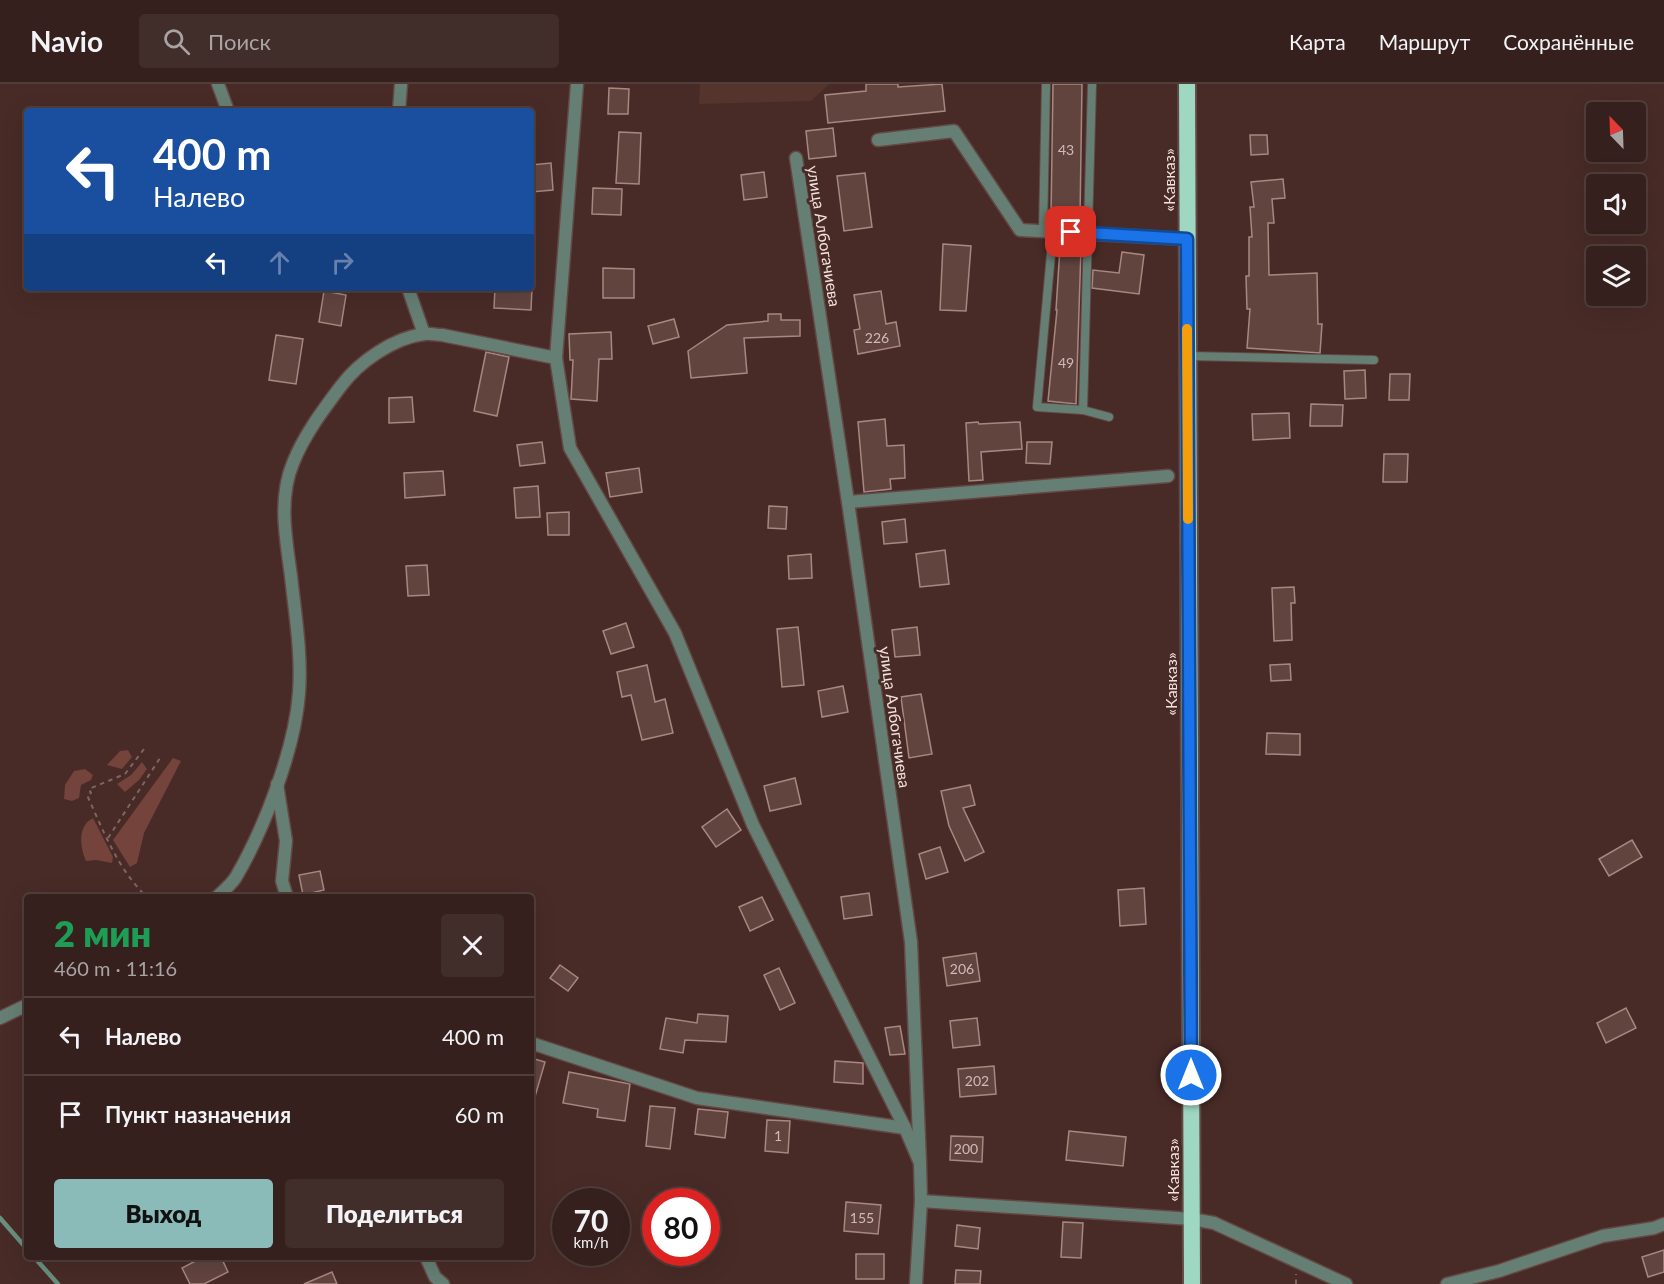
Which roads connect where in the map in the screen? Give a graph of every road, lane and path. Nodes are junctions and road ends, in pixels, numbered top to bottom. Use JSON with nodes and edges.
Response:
{"nodes":[{"id":1,"x":218,"y":84,"type":"edge"},
{"id":2,"x":401,"y":84,"type":"edge"},
{"id":3,"x":577,"y":84,"type":"edge"},
{"id":4,"x":1046,"y":84,"type":"edge"},
{"id":5,"x":1092,"y":84,"type":"edge"},
{"id":6,"x":1187,"y":84,"type":"edge"},
{"id":7,"x":227,"y":108,"type":"edge"},
{"id":8,"x":399,"y":108,"type":"edge"},
{"id":9,"x":878,"y":140,"type":"dead end"},
{"id":10,"x":796,"y":159,"type":"dead end"},
{"id":11,"x":1048,"y":231,"type":"junction"},
{"id":12,"x":1089,"y":234,"type":"junction"},
{"id":13,"x":1187,"y":239,"type":"junction"},
{"id":14,"x":409,"y":291,"type":"edge"},
{"id":15,"x":424,"y":334,"type":"junction"},
{"id":16,"x":1187,"y":356,"type":"junction"},
{"id":17,"x":556,"y":358,"type":"junction"},
{"id":18,"x":1374,"y":360,"type":"dead end"},
{"id":19,"x":1083,"y":410,"type":"junction"},
{"id":20,"x":1109,"y":417,"type":"dead end"},
{"id":21,"x":1168,"y":476,"type":"dead end"},
{"id":22,"x":848,"y":502,"type":"junction"},
{"id":23,"x":144,"y":749,"type":"dead end"},
{"id":24,"x":162,"y":755,"type":"dead end"},
{"id":25,"x":277,"y":784,"type":"junction"},
{"id":26,"x":107,"y":839,"type":"junction"},
{"id":27,"x":145,"y":894,"type":"edge"},
{"id":28,"x":220,"y":894,"type":"edge"},
{"id":29,"x":286,"y":894,"type":"edge"},
{"id":30,"x":24,"y":1006,"type":"edge"},
{"id":31,"x":0,"y":1018,"type":"edge"},
{"id":32,"x":534,"y":1044,"type":"edge"},
{"id":33,"x":905,"y":1128,"type":"junction"},
{"id":34,"x":920,"y":1163,"type":"junction"},
{"id":35,"x":921,"y":1201,"type":"junction"},
{"id":36,"x":1192,"y":1219,"type":"junction"},
{"id":37,"x":1664,"y":1224,"type":"edge"},
{"id":38,"x":427,"y":1260,"type":"edge"},
{"id":39,"x":443,"y":1284,"type":"edge"},
{"id":40,"x":916,"y":1284,"type":"edge"},
{"id":41,"x":1192,"y":1284,"type":"edge"},
{"id":42,"x":1346,"y":1284,"type":"edge"},
{"id":43,"x":1447,"y":1284,"type":"edge"}],
"edges":[{"from":1,"to":7,"type":"street"},
{"from":2,"to":8,"type":"street"},
{"from":3,"to":17,"type":"street"},
{"from":4,"to":11,"type":"lane"},
{"from":5,"to":12,"type":"lane"},
{"from":6,"to":13,"type":"highway","name":"«Кавказ»"},
{"from":9,"to":11,"type":"street"},
{"from":10,"to":22,"type":"street","name":"улица Албогачиева"},
{"from":11,"to":12,"type":"street"},
{"from":11,"to":19,"type":"lane"},
{"from":12,"to":13,"type":"street"},
{"from":12,"to":19,"type":"lane"},
{"from":13,"to":16,"type":"highway","name":"«Кавказ»"},
{"from":14,"to":15,"type":"street"},
{"from":15,"to":17,"type":"street"},
{"from":15,"to":25,"type":"street"},
{"from":16,"to":18,"type":"lane"},
{"from":16,"to":36,"type":"highway","name":"«Кавказ»"},
{"from":17,"to":33,"type":"street"},
{"from":19,"to":20,"type":"lane"},
{"from":21,"to":22,"type":"street"},
{"from":22,"to":34,"type":"street","name":"улица Албогачиева"},
{"from":23,"to":26,"type":"path"},
{"from":24,"to":26,"type":"path"},
{"from":25,"to":28,"type":"street"},
{"from":25,"to":29,"type":"street"},
{"from":26,"to":27,"type":"path"},
{"from":30,"to":31,"type":"street"},
{"from":32,"to":33,"type":"street"},
{"from":33,"to":34,"type":"street"},
{"from":34,"to":35,"type":"street","name":"улица Албогачиева"},
{"from":35,"to":36,"type":"street"},
{"from":35,"to":40,"type":"street","name":"улица Албогачиева"},
{"from":36,"to":41,"type":"highway","name":"«Кавказ»"},
{"from":36,"to":42,"type":"street"},
{"from":37,"to":43,"type":"street"},
{"from":38,"to":39,"type":"street"}]}
